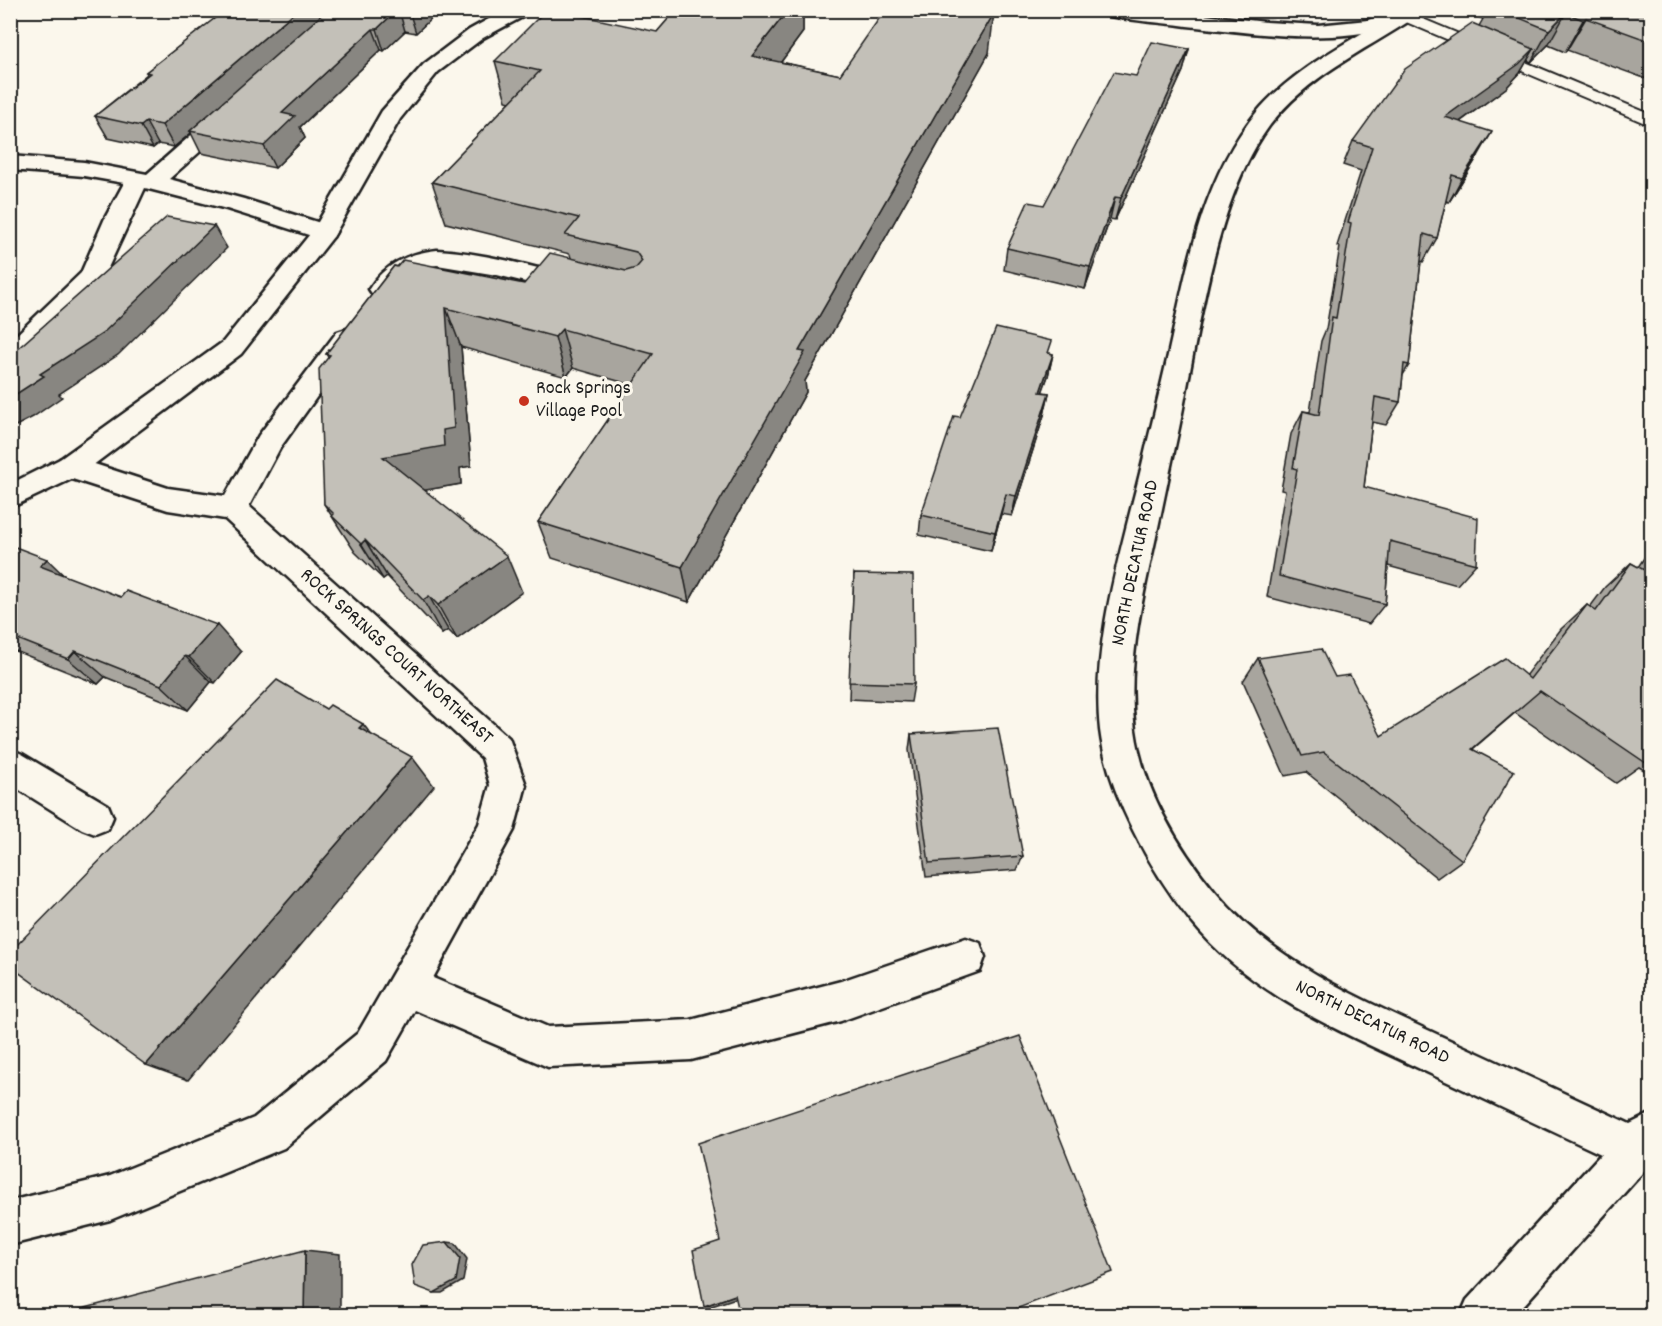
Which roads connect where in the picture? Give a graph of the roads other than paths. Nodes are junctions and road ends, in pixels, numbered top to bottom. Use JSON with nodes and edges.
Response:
{"nodes":[{"id":1,"x":521,"y":10,"type":"edge"},
{"id":2,"x":1108,"y":10,"type":"edge"},
{"id":3,"x":1409,"y":13,"type":"edge"},
{"id":4,"x":248,"y":97,"type":"edge"},
{"id":5,"x":1652,"y":121,"type":"edge"},
{"id":6,"x":10,"y":163,"type":"edge"},
{"id":7,"x":144,"y":182,"type":"junction"},
{"id":8,"x":324,"y":232,"type":"junction"},
{"id":9,"x":599,"y":292,"type":"edge"},
{"id":10,"x":10,"y":357,"type":"edge"},
{"id":11,"x":70,"y":467,"type":"junction"},
{"id":12,"x":10,"y":497,"type":"edge"},
{"id":13,"x":233,"y":509,"type":"junction"},
{"id":14,"x":10,"y":765,"type":"edge"},
{"id":15,"x":95,"y":817,"type":"dead end"},
{"id":16,"x":966,"y":957,"type":"dead end"},
{"id":17,"x":407,"y":987,"type":"junction"},
{"id":18,"x":1643,"y":1141,"type":"edge"},
{"id":19,"x":10,"y":1223,"type":"edge"},
{"id":20,"x":1483,"y":1316,"type":"edge"}],
"edges":[{"from":1,"to":8,"type":"street"},
{"from":2,"to":3,"type":"street"},
{"from":3,"to":5,"type":"lane"},
{"from":3,"to":18,"type":"street","name":"NORTH DECATUR ROAD"},
{"from":4,"to":7,"type":"street"},
{"from":6,"to":7,"type":"street"},
{"from":7,"to":8,"type":"street"},
{"from":7,"to":10,"type":"street"},
{"from":8,"to":11,"type":"street"},
{"from":9,"to":13,"type":"street"},
{"from":11,"to":12,"type":"street"},
{"from":11,"to":13,"type":"street"},
{"from":13,"to":17,"type":"street","name":"ROCK SPRINGS COURT NORTHEAST"},
{"from":14,"to":15,"type":"street"},
{"from":16,"to":17,"type":"street"},
{"from":17,"to":19,"type":"street","name":"ROCK SPRINGS COURT NORTHEAST"},
{"from":18,"to":20,"type":"street"}]}
